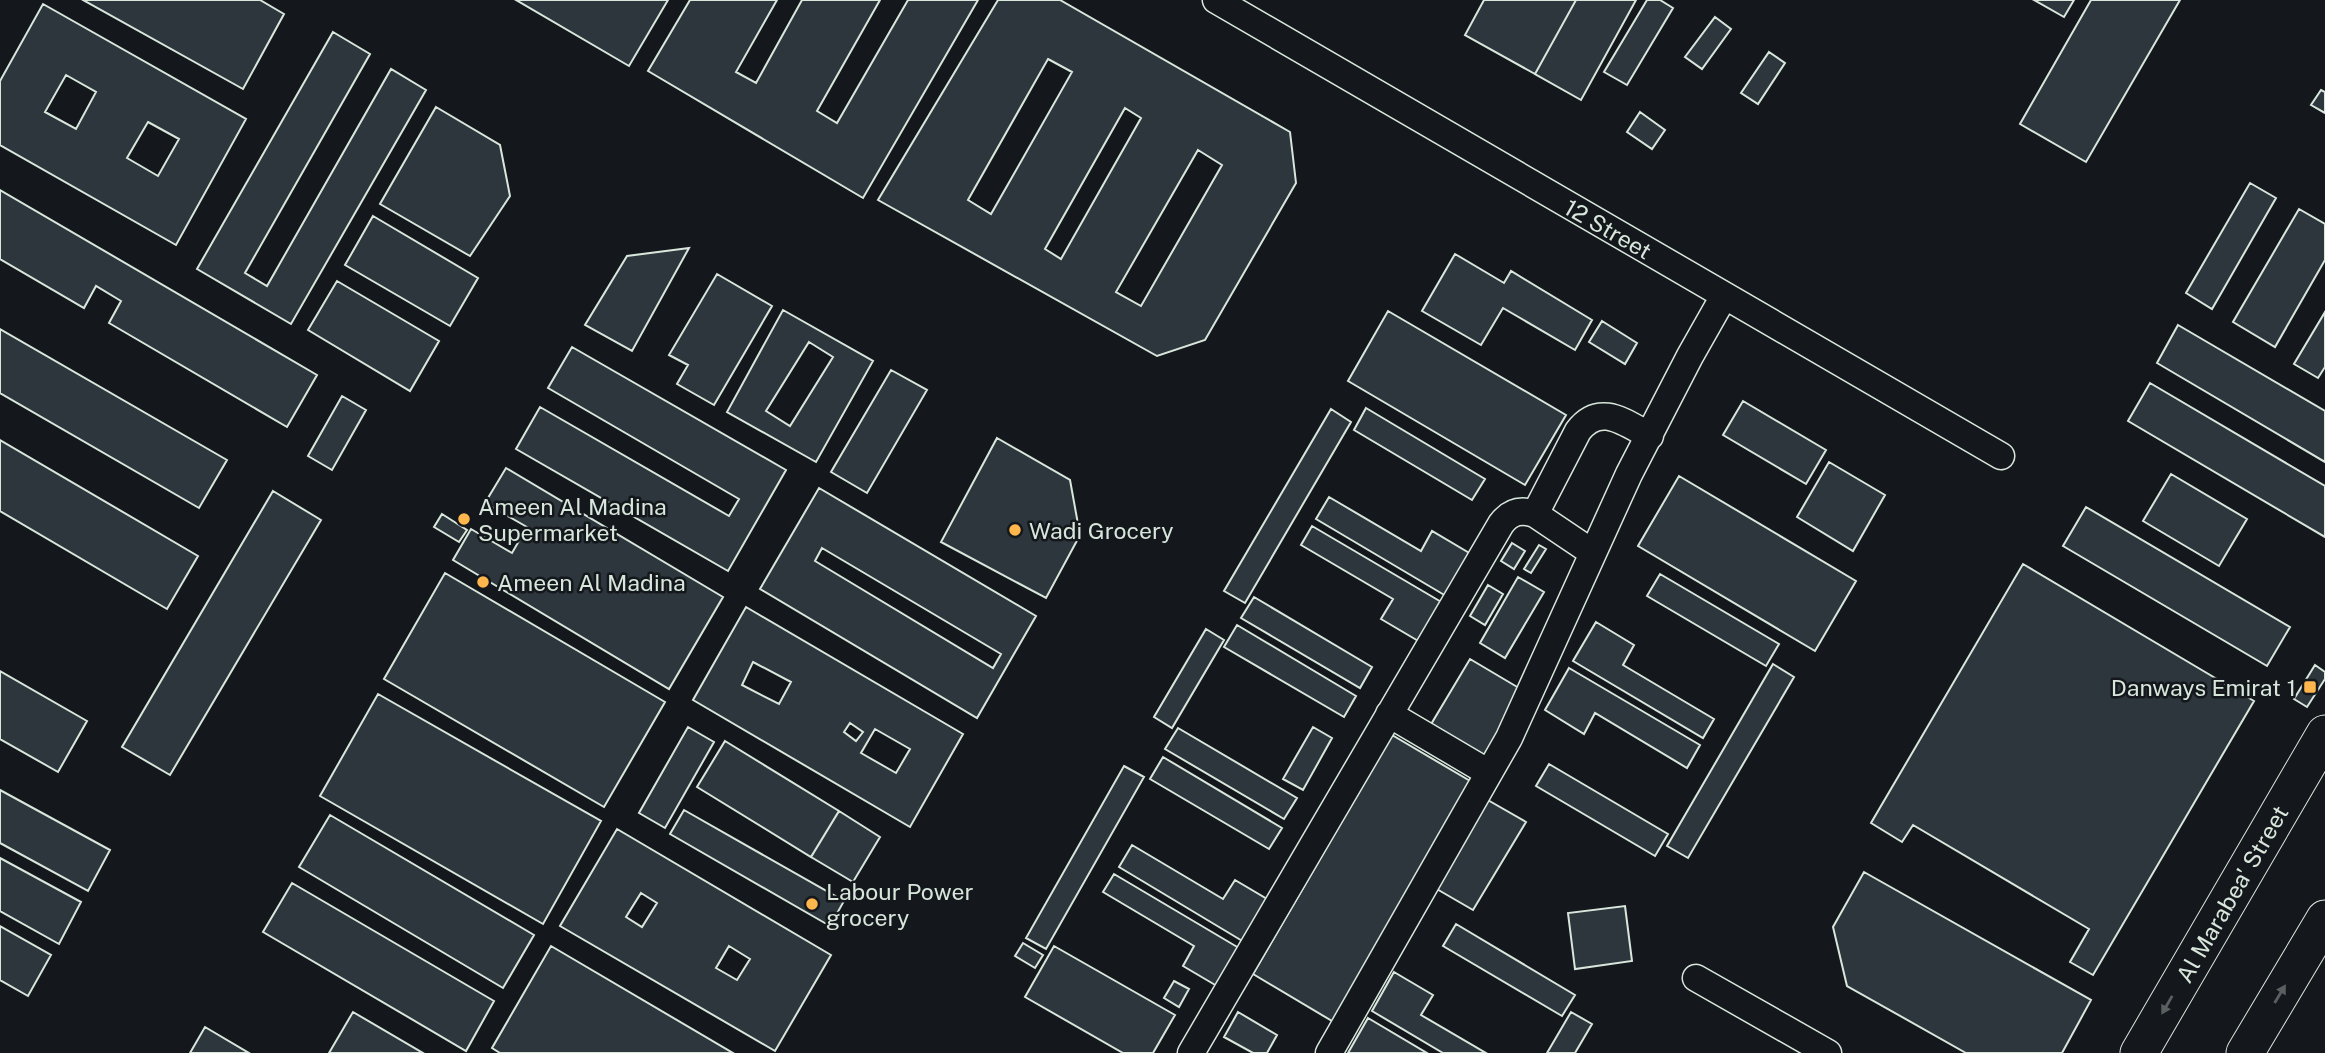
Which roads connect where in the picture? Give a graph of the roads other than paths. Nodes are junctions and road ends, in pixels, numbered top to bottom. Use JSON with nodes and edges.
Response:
{"nodes":[{"id":1,"x":1216,"y":0,"type":"edge"},
{"id":2,"x":1724,"y":296,"type":"junction"},
{"id":3,"x":1650,"y":436,"type":"junction"},
{"id":4,"x":2001,"y":456,"type":"dead end"},
{"id":5,"x":1535,"y":514,"type":"junction"},
{"id":6,"x":1593,"y":553,"type":"junction"},
{"id":7,"x":1389,"y":714,"type":"junction"},
{"id":8,"x":2325,"y":734,"type":"edge"},
{"id":9,"x":1489,"y":773,"type":"junction"},
{"id":10,"x":2325,"y":919,"type":"edge"},
{"id":11,"x":1696,"y":978,"type":"dead end"},
{"id":12,"x":1198,"y":1051,"type":"edge"},
{"id":13,"x":1329,"y":1053,"type":"edge"},
{"id":14,"x":1829,"y":1053,"type":"edge"},
{"id":15,"x":2139,"y":1053,"type":"edge"},
{"id":16,"x":2245,"y":1053,"type":"edge"}],
"edges":[{"from":1,"to":2,"type":"street","name":"12 Street"},
{"from":2,"to":3,"type":"street"},
{"from":2,"to":4,"type":"street","name":"12 Street"},
{"from":3,"to":5,"type":"street"},
{"from":3,"to":6,"type":"street"},
{"from":5,"to":6,"type":"street"},
{"from":5,"to":7,"type":"street"},
{"from":6,"to":9,"type":"street"},
{"from":7,"to":9,"type":"street"},
{"from":7,"to":12,"type":"street"},
{"from":8,"to":15,"type":"main road","name":"Al Marabea' Street","one_way":true},
{"from":9,"to":13,"type":"street"},
{"from":16,"to":10,"type":"main road","one_way":true},
{"from":11,"to":14,"type":"street"}]}
